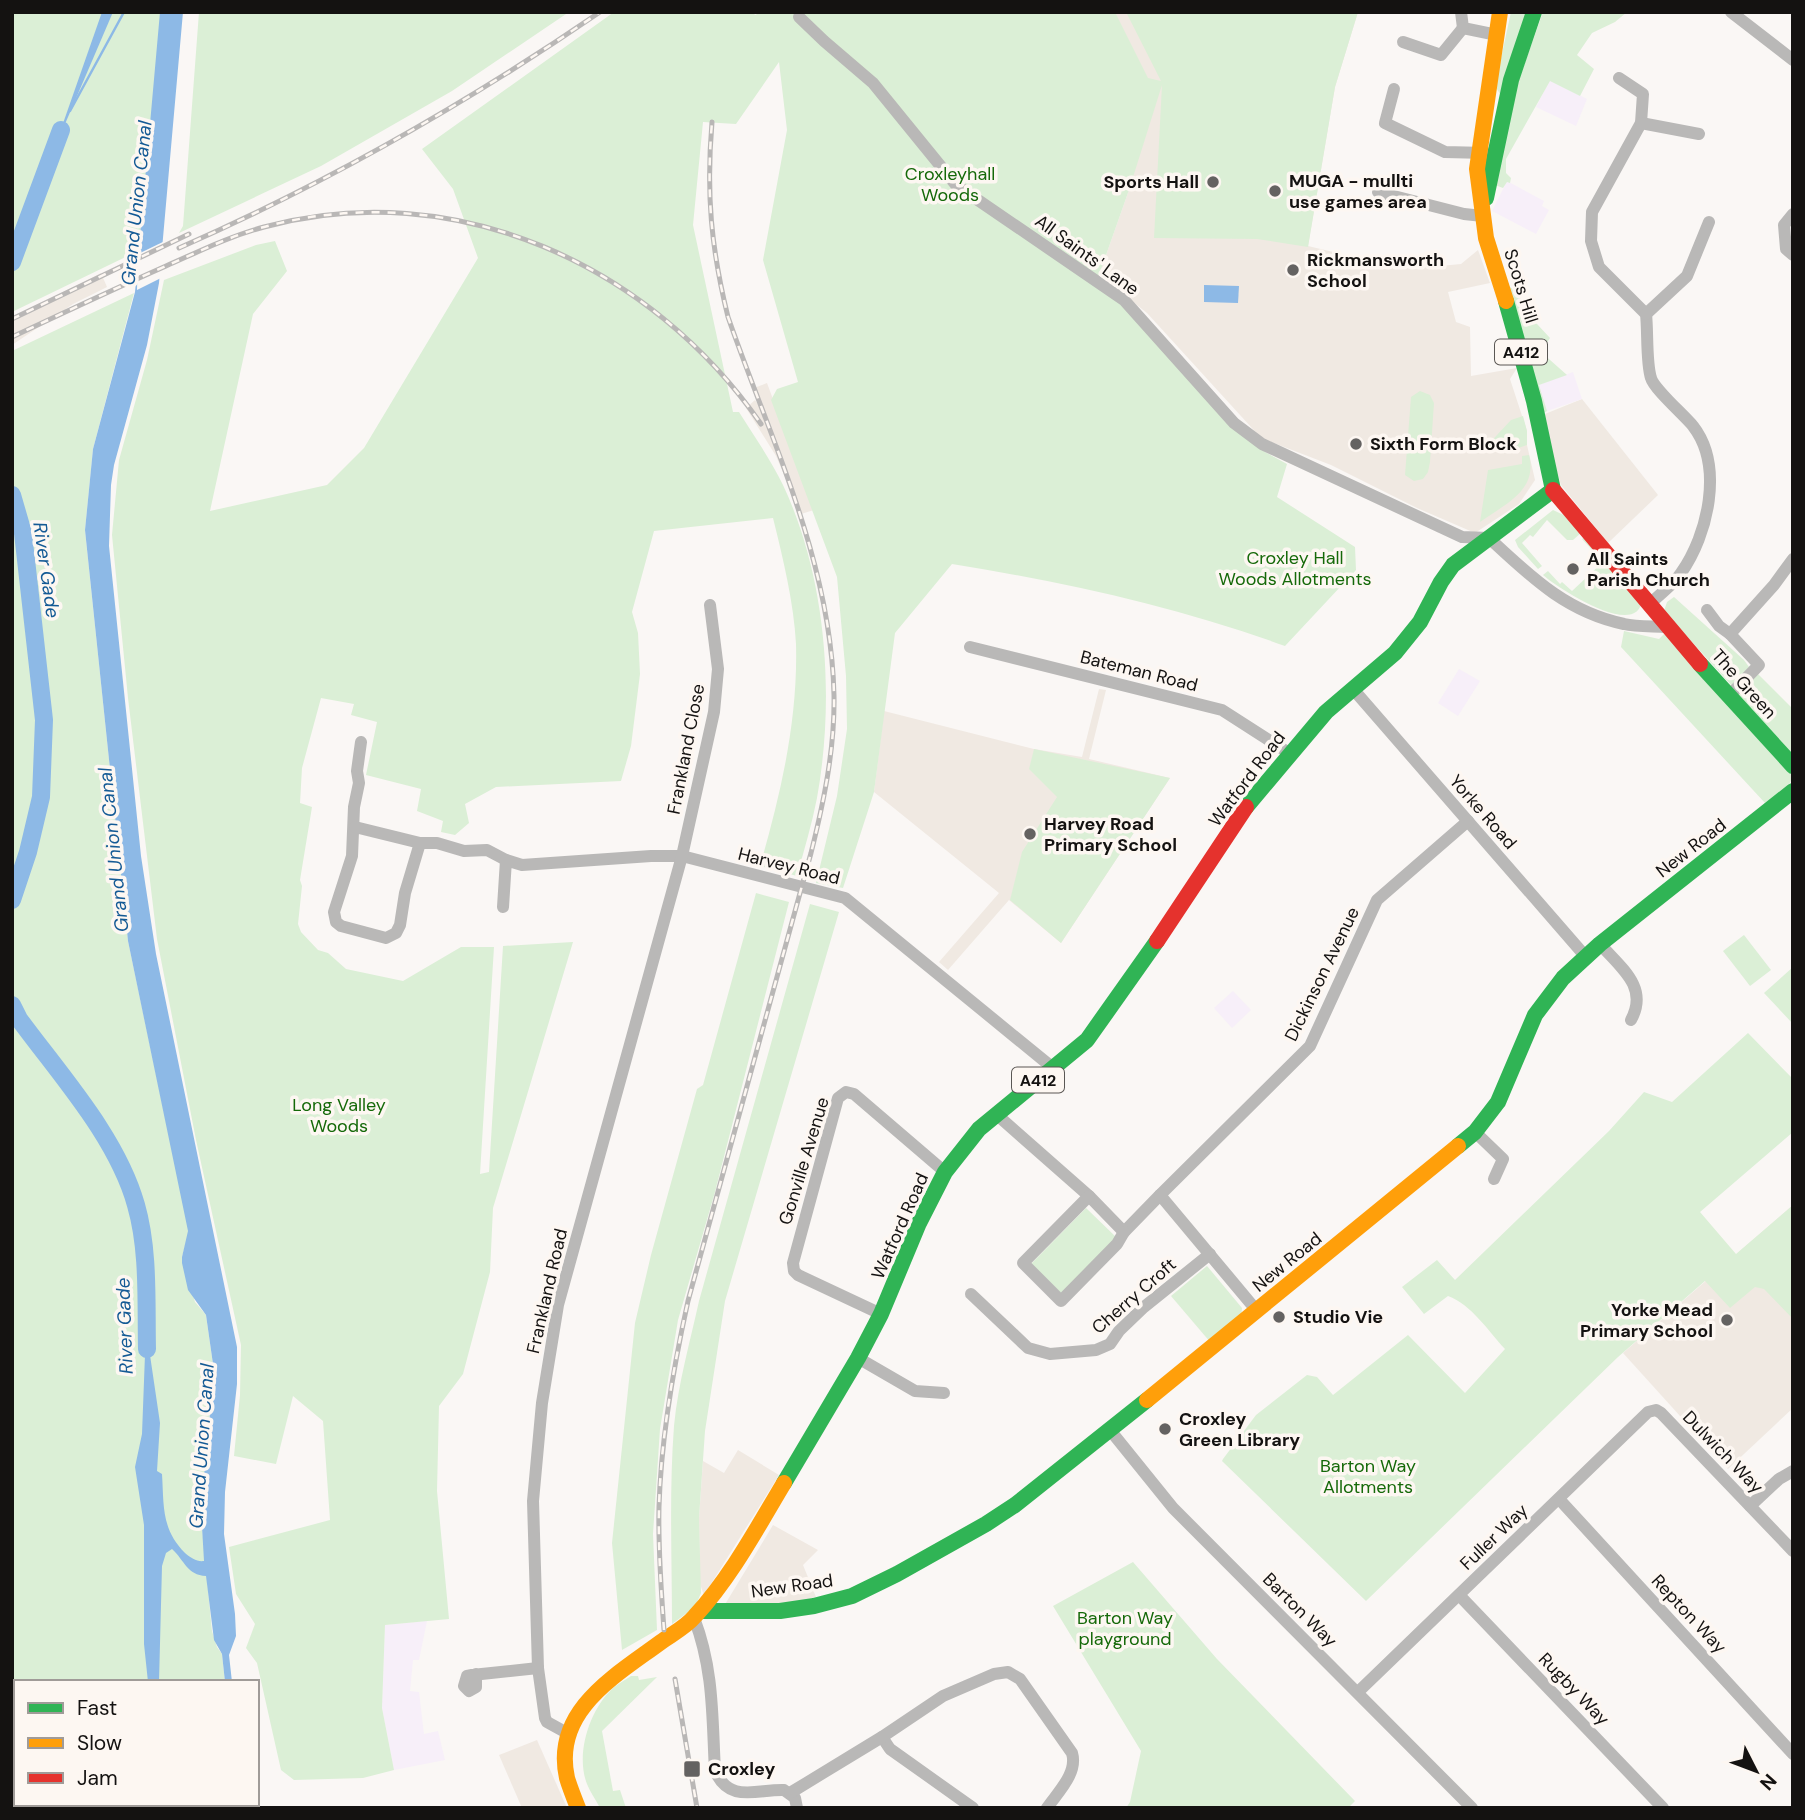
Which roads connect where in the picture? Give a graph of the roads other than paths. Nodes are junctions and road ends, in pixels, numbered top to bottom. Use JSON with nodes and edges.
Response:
{"nodes":[{"id":1,"x":1461,"y":12,"type":"edge"},
{"id":2,"x":1500,"y":12,"type":"edge"},
{"id":3,"x":1534,"y":12,"type":"edge"},
{"id":4,"x":1731,"y":12,"type":"edge"},
{"id":5,"x":799,"y":17,"type":"dead end"},
{"id":6,"x":1463,"y":28,"type":"junction"},
{"id":7,"x":1497,"y":35,"type":"junction"},
{"id":8,"x":1403,"y":42,"type":"dead end"},
{"id":9,"x":1793,"y":60,"type":"edge"},
{"id":10,"x":1619,"y":78,"type":"dead end"},
{"id":11,"x":1394,"y":89,"type":"dead end"},
{"id":12,"x":1641,"y":123,"type":"junction"},
{"id":13,"x":1699,"y":134,"type":"dead end"},
{"id":14,"x":1487,"y":153,"type":"junction"},
{"id":15,"x":1378,"y":191,"type":"dead end"},
{"id":16,"x":1793,"y":214,"type":"edge"},
{"id":17,"x":1483,"y":216,"type":"junction"},
{"id":18,"x":1709,"y":222,"type":"dead end"},
{"id":19,"x":1793,"y":255,"type":"edge"},
{"id":20,"x":1646,"y":314,"type":"junction"},
{"id":21,"x":1553,"y":490,"type":"junction"},
{"id":22,"x":1489,"y":538,"type":"junction"},
{"id":23,"x":1793,"y":559,"type":"edge"},
{"id":24,"x":1651,"y":603,"type":"junction"},
{"id":25,"x":710,"y":605,"type":"dead end"},
{"id":26,"x":1707,"y":610,"type":"dead end"},
{"id":27,"x":1667,"y":627,"type":"junction"},
{"id":28,"x":1730,"y":634,"type":"junction"},
{"id":29,"x":970,"y":647,"type":"dead end"},
{"id":30,"x":1353,"y":689,"type":"junction"},
{"id":31,"x":1728,"y":697,"type":"junction"},
{"id":32,"x":361,"y":742,"type":"dead end"},
{"id":33,"x":1289,"y":753,"type":"junction"},
{"id":34,"x":1793,"y":766,"type":"edge"},
{"id":35,"x":1793,"y":791,"type":"edge"},
{"id":36,"x":1468,"y":821,"type":"junction"},
{"id":37,"x":355,"y":827,"type":"junction"},
{"id":38,"x":420,"y":843,"type":"junction"},
{"id":39,"x":682,"y":856,"type":"junction"},
{"id":40,"x":506,"y":860,"type":"junction"},
{"id":41,"x":503,"y":907,"type":"dead end"},
{"id":42,"x":1600,"y":944,"type":"junction"},
{"id":43,"x":1586,"y":957,"type":"junction"},
{"id":44,"x":1631,"y":1020,"type":"dead end"},
{"id":45,"x":1053,"y":1068,"type":"junction"},
{"id":46,"x":996,"y":1114,"type":"junction"},
{"id":47,"x":1475,"y":1132,"type":"junction"},
{"id":48,"x":945,"y":1172,"type":"junction"},
{"id":49,"x":1494,"y":1179,"type":"dead end"},
{"id":50,"x":1160,"y":1195,"type":"junction"},
{"id":51,"x":1089,"y":1196,"type":"junction"},
{"id":52,"x":1124,"y":1232,"type":"junction"},
{"id":53,"x":1210,"y":1254,"type":"junction"},
{"id":54,"x":971,"y":1294,"type":"dead end"},
{"id":55,"x":1257,"y":1311,"type":"junction"},
{"id":56,"x":881,"y":1314,"type":"junction"},
{"id":57,"x":859,"y":1358,"type":"junction"},
{"id":58,"x":944,"y":1393,"type":"dead end"},
{"id":59,"x":1656,"y":1410,"type":"joint"},
{"id":60,"x":1110,"y":1430,"type":"junction"},
{"id":61,"x":1793,"y":1471,"type":"edge"},
{"id":62,"x":1559,"y":1499,"type":"junction"},
{"id":63,"x":1750,"y":1506,"type":"junction"},
{"id":64,"x":1793,"y":1550,"type":"edge"},
{"id":65,"x":1459,"y":1595,"type":"junction"},
{"id":66,"x":698,"y":1615,"type":"junction"},
{"id":67,"x":538,"y":1668,"type":"junction"},
{"id":68,"x":476,"y":1674,"type":"dead end"},
{"id":69,"x":1358,"y":1692,"type":"junction"},
{"id":70,"x":567,"y":1733,"type":"junction"},
{"id":71,"x":882,"y":1737,"type":"junction"},
{"id":72,"x":1793,"y":1754,"type":"edge"},
{"id":73,"x":790,"y":1793,"type":"junction"},
{"id":74,"x":1466,"y":1806,"type":"edge"},
{"id":75,"x":577,"y":1808,"type":"edge"},
{"id":76,"x":797,"y":1808,"type":"edge"},
{"id":77,"x":973,"y":1808,"type":"edge"},
{"id":78,"x":1047,"y":1808,"type":"edge"},
{"id":79,"x":1663,"y":1808,"type":"edge"}],
"edges":[{"from":1,"to":6,"type":"street"},
{"from":2,"to":7,"type":"main road","name":"Scots Hill","number":"A412"},
{"from":3,"to":14,"type":"main road","name":"Scots Hill","number":"A412"},
{"from":4,"to":9,"type":"street"},
{"from":5,"to":22,"type":"street","name":"All Saints' Lane"},
{"from":6,"to":7,"type":"street"},
{"from":6,"to":8,"type":"street"},
{"from":7,"to":14,"type":"main road","name":"Scots Hill","number":"A412"},
{"from":10,"to":12,"type":"street"},
{"from":11,"to":14,"type":"street"},
{"from":12,"to":13,"type":"street"},
{"from":12,"to":20,"type":"street"},
{"from":14,"to":17,"type":"main road","name":"Scots Hill","number":"A412"},
{"from":15,"to":17,"type":"street"},
{"from":16,"to":19,"type":"street"},
{"from":17,"to":21,"type":"main road","name":"Scots Hill","number":"A412"},
{"from":18,"to":20,"type":"street"},
{"from":20,"to":24,"type":"street"},
{"from":21,"to":22,"type":"main road","name":"Watford Road","number":"A412"},
{"from":21,"to":24,"type":"main road","name":"The Green"},
{"from":22,"to":27,"type":"street"},
{"from":22,"to":30,"type":"main road","name":"Watford Road","number":"A412"},
{"from":23,"to":28,"type":"street"},
{"from":24,"to":27,"type":"main road","name":"The Green"},
{"from":25,"to":39,"type":"street","name":"Frankland Close"},
{"from":26,"to":28,"type":"street"},
{"from":27,"to":31,"type":"main road","name":"The Green"},
{"from":28,"to":31,"type":"street"},
{"from":29,"to":33,"type":"street","name":"Bateman Road"},
{"from":30,"to":33,"type":"main road","name":"Watford Road","number":"A412"},
{"from":30,"to":36,"type":"street","name":"Yorke Road"},
{"from":31,"to":34,"type":"main road","name":"The Green"},
{"from":32,"to":37,"type":"street"},
{"from":33,"to":45,"type":"main road","name":"Watford Road","number":"A412"},
{"from":35,"to":42,"type":"main road","name":"New Road"},
{"from":36,"to":43,"type":"street","name":"Yorke Road"},
{"from":36,"to":50,"type":"street","name":"Dickinson Avenue"},
{"from":37,"to":38,"type":"street","name":"Harvey Road"},
{"from":37,"to":38,"type":"street"},
{"from":38,"to":40,"type":"street","name":"Harvey Road"},
{"from":39,"to":40,"type":"street","name":"Harvey Road"},
{"from":39,"to":45,"type":"street","name":"Harvey Road"},
{"from":39,"to":67,"type":"street","name":"Frankland Road"},
{"from":40,"to":41,"type":"street"},
{"from":42,"to":43,"type":"main road","name":"New Road"},
{"from":42,"to":44,"type":"street"},
{"from":43,"to":47,"type":"main road","name":"New Road"},
{"from":45,"to":46,"type":"main road","name":"Watford Road","number":"A412"},
{"from":46,"to":48,"type":"main road","name":"Watford Road","number":"A412"},
{"from":46,"to":51,"type":"street"},
{"from":47,"to":49,"type":"street"},
{"from":47,"to":55,"type":"main road","name":"New Road"},
{"from":48,"to":56,"type":"main road","name":"Watford Road","number":"A412"},
{"from":48,"to":56,"type":"street","name":"Gonville Avenue"},
{"from":50,"to":52,"type":"street","name":"Dickinson Avenue"},
{"from":50,"to":53,"type":"street"},
{"from":51,"to":52,"type":"street"},
{"from":51,"to":52,"type":"street","name":"Dickinson Avenue"},
{"from":53,"to":54,"type":"street","name":"Cherry Croft"},
{"from":53,"to":55,"type":"street"},
{"from":55,"to":60,"type":"main road","name":"New Road"},
{"from":56,"to":57,"type":"main road","name":"Watford Road","number":"A412"},
{"from":57,"to":58,"type":"street"},
{"from":57,"to":66,"type":"main road","name":"Watford Road","number":"A412"},
{"from":59,"to":62,"type":"street","name":"Fuller Way"},
{"from":59,"to":63,"type":"street","name":"Dulwich Way"},
{"from":60,"to":66,"type":"main road","name":"New Road"},
{"from":60,"to":69,"type":"street","name":"Barton Way"},
{"from":61,"to":63,"type":"street"},
{"from":62,"to":65,"type":"street","name":"Fuller Way"},
{"from":62,"to":72,"type":"street","name":"Repton Way"},
{"from":63,"to":64,"type":"street","name":"Dulwich Way"},
{"from":65,"to":69,"type":"street","name":"Fuller Way"},
{"from":65,"to":79,"type":"street","name":"Rugby Way"},
{"from":66,"to":70,"type":"main road","name":"Watford Road","number":"A412"},
{"from":66,"to":73,"type":"street"},
{"from":67,"to":68,"type":"street"},
{"from":67,"to":70,"type":"street","name":"Frankland Road"},
{"from":69,"to":74,"type":"street","name":"Barton Way"},
{"from":70,"to":75,"type":"main road"},
{"from":71,"to":73,"type":"street"},
{"from":71,"to":77,"type":"street"},
{"from":71,"to":78,"type":"street"},
{"from":73,"to":76,"type":"street"}]}
